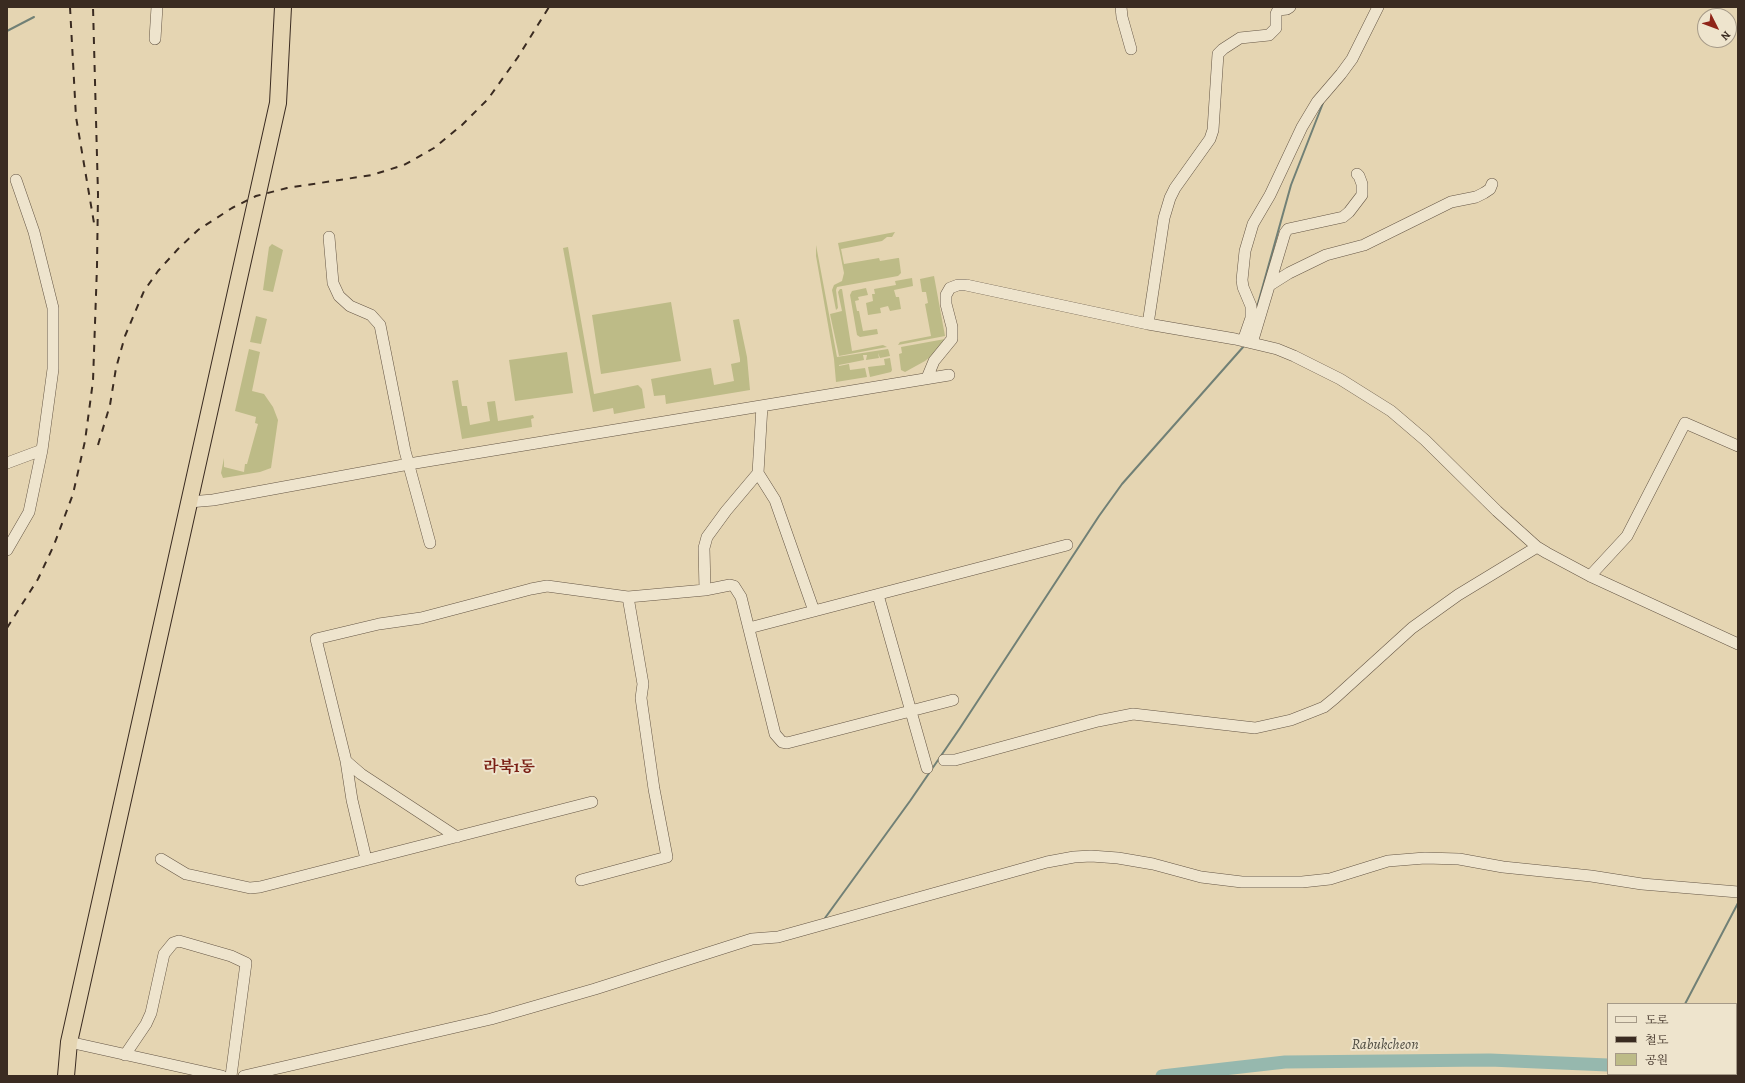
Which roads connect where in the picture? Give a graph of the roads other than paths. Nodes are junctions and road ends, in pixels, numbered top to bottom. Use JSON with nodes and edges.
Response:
{"nodes":[{"id":1,"x":157,"y":7,"type":"edge"},
{"id":2,"x":283,"y":7,"type":"edge"},
{"id":3,"x":1121,"y":7,"type":"edge"},
{"id":4,"x":1290,"y":7,"type":"edge"},
{"id":5,"x":1377,"y":8,"type":"edge"},
{"id":6,"x":155,"y":39,"type":"dead end"},
{"id":7,"x":1131,"y":49,"type":"dead end"},
{"id":8,"x":1357,"y":174,"type":"dead end"},
{"id":9,"x":16,"y":180,"type":"dead end"},
{"id":10,"x":1492,"y":184,"type":"dead end"},
{"id":11,"x":329,"y":236,"type":"dead end"},
{"id":12,"x":1270,"y":285,"type":"junction"},
{"id":13,"x":1148,"y":324,"type":"junction"},
{"id":14,"x":1247,"y":342,"type":"junction"},
{"id":15,"x":949,"y":375,"type":"dead end"},
{"id":16,"x":927,"y":378,"type":"junction"},
{"id":17,"x":762,"y":406,"type":"junction"},
{"id":18,"x":1738,"y":446,"type":"edge"},
{"id":19,"x":42,"y":450,"type":"junction"},
{"id":20,"x":7,"y":463,"type":"edge"},
{"id":21,"x":408,"y":464,"type":"junction"},
{"id":22,"x":758,"y":473,"type":"junction"},
{"id":23,"x":189,"y":502,"type":"junction"},
{"id":24,"x":430,"y":543,"type":"dead end"},
{"id":25,"x":1067,"y":546,"type":"dead end"},
{"id":26,"x":1537,"y":547,"type":"junction"},
{"id":27,"x":7,"y":550,"type":"edge"},
{"id":28,"x":1590,"y":576,"type":"junction"},
{"id":29,"x":705,"y":590,"type":"junction"},
{"id":30,"x":878,"y":595,"type":"junction"},
{"id":31,"x":628,"y":597,"type":"junction"},
{"id":32,"x":814,"y":611,"type":"junction"},
{"id":33,"x":749,"y":628,"type":"junction"},
{"id":34,"x":1738,"y":644,"type":"edge"},
{"id":35,"x":953,"y":700,"type":"dead end"},
{"id":36,"x":911,"y":710,"type":"junction"},
{"id":37,"x":944,"y":760,"type":"dead end"},
{"id":38,"x":346,"y":761,"type":"junction"},
{"id":39,"x":927,"y":768,"type":"dead end"},
{"id":40,"x":592,"y":802,"type":"dead end"},
{"id":41,"x":457,"y":837,"type":"junction"},
{"id":42,"x":161,"y":859,"type":"dead end"},
{"id":43,"x":366,"y":859,"type":"junction"},
{"id":44,"x":581,"y":880,"type":"dead end"},
{"id":45,"x":1738,"y":892,"type":"edge"},
{"id":46,"x":69,"y":1042,"type":"junction"},
{"id":47,"x":125,"y":1055,"type":"junction"},
{"id":48,"x":66,"y":1076,"type":"edge"},
{"id":49,"x":222,"y":1076,"type":"edge"},
{"id":50,"x":231,"y":1076,"type":"edge"},
{"id":51,"x":244,"y":1076,"type":"edge"}],
"edges":[{"from":1,"to":6,"type":"street"},
{"from":2,"to":23,"type":"highway"},
{"from":3,"to":7,"type":"street"},
{"from":4,"to":13,"type":"street"},
{"from":5,"to":14,"type":"street"},
{"from":8,"to":12,"type":"street"},
{"from":9,"to":19,"type":"street"},
{"from":10,"to":12,"type":"street"},
{"from":11,"to":21,"type":"street"},
{"from":12,"to":14,"type":"street"},
{"from":13,"to":14,"type":"street"},
{"from":13,"to":16,"type":"street"},
{"from":14,"to":26,"type":"street"},
{"from":15,"to":16,"type":"street"},
{"from":16,"to":17,"type":"street"},
{"from":17,"to":21,"type":"street"},
{"from":17,"to":22,"type":"street"},
{"from":18,"to":28,"type":"street"},
{"from":19,"to":20,"type":"street"},
{"from":19,"to":27,"type":"street"},
{"from":21,"to":23,"type":"street"},
{"from":21,"to":24,"type":"street"},
{"from":22,"to":29,"type":"street"},
{"from":22,"to":32,"type":"street"},
{"from":23,"to":46,"type":"highway"},
{"from":25,"to":30,"type":"street"},
{"from":26,"to":28,"type":"street"},
{"from":26,"to":37,"type":"street"},
{"from":28,"to":34,"type":"street"},
{"from":29,"to":31,"type":"street"},
{"from":29,"to":33,"type":"street"},
{"from":30,"to":32,"type":"street"},
{"from":30,"to":36,"type":"street"},
{"from":31,"to":38,"type":"street"},
{"from":31,"to":44,"type":"street"},
{"from":32,"to":33,"type":"street"},
{"from":33,"to":36,"type":"street"},
{"from":35,"to":36,"type":"street"},
{"from":36,"to":39,"type":"street"},
{"from":38,"to":41,"type":"street"},
{"from":38,"to":43,"type":"street"},
{"from":40,"to":41,"type":"street"},
{"from":41,"to":43,"type":"street"},
{"from":42,"to":43,"type":"street"},
{"from":45,"to":51,"type":"street"},
{"from":46,"to":47,"type":"street"},
{"from":46,"to":48,"type":"highway"},
{"from":47,"to":49,"type":"street"},
{"from":47,"to":50,"type":"street"}]}
